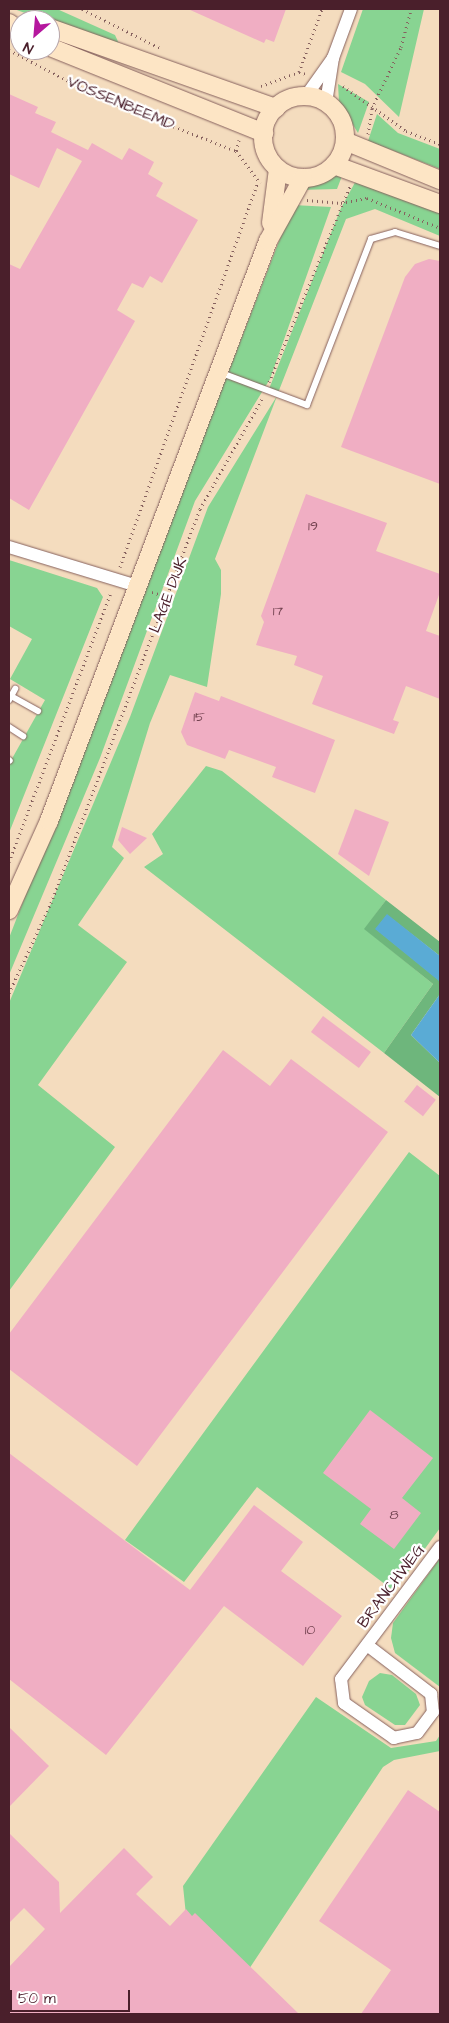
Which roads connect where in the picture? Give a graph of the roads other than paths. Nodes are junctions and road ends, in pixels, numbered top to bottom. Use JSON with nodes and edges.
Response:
{"nodes":[{"id":1,"x":351,"y":9,"type":"edge"},
{"id":2,"x":60,"y":32,"type":"edge"},
{"id":3,"x":60,"y":51,"type":"edge"},
{"id":4,"x":333,"y":58,"type":"junction"},
{"id":5,"x":306,"y":96,"type":"junction"},
{"id":6,"x":326,"y":103,"type":"junction"},
{"id":7,"x":276,"y":108,"type":"junction"},
{"id":8,"x":264,"y":133,"type":"junction"},
{"id":9,"x":345,"y":141,"type":"junction"},
{"id":10,"x":334,"y":165,"type":"junction"},
{"id":11,"x":278,"y":169,"type":"junction"},
{"id":12,"x":303,"y":178,"type":"junction"},
{"id":13,"x":440,"y":180,"type":"edge"},
{"id":14,"x":440,"y":204,"type":"edge"},
{"id":15,"x":268,"y":240,"type":"junction"},
{"id":16,"x":440,"y":246,"type":"edge"},
{"id":17,"x":218,"y":372,"type":"junction"},
{"id":18,"x":9,"y":547,"type":"edge"},
{"id":19,"x":137,"y":586,"type":"junction"},
{"id":20,"x":15,"y":689,"type":"dead end"},
{"id":21,"x":10,"y":698,"type":"edge"},
{"id":22,"x":38,"y":711,"type":"dead end"},
{"id":23,"x":9,"y":728,"type":"edge"},
{"id":24,"x":24,"y":736,"type":"dead end"},
{"id":25,"x":9,"y":910,"type":"edge"},
{"id":26,"x":440,"y":1547,"type":"edge"},
{"id":27,"x":368,"y":1645,"type":"junction"}],
"edges":[{"from":1,"to":4,"type":"street"},
{"from":2,"to":7,"type":"main road"},
{"from":3,"to":8,"type":"main road","name":"VOSSENBEEMD"},
{"from":4,"to":5,"type":"street"},
{"from":4,"to":6,"type":"street"},
{"from":5,"to":6,"type":"main road"},
{"from":5,"to":7,"type":"main road"},
{"from":6,"to":9,"type":"main road"},
{"from":7,"to":8,"type":"main road"},
{"from":8,"to":11,"type":"main road"},
{"from":9,"to":10,"type":"main road"},
{"from":9,"to":13,"type":"main road"},
{"from":10,"to":12,"type":"main road"},
{"from":10,"to":14,"type":"main road"},
{"from":11,"to":12,"type":"main road"},
{"from":11,"to":15,"type":"main road","name":"LAGE DIJK"},
{"from":12,"to":15,"type":"main road","name":"LAGE DIJK"},
{"from":15,"to":17,"type":"main road","name":"LAGE DIJK"},
{"from":16,"to":17,"type":"lane"},
{"from":17,"to":19,"type":"main road","name":"LAGE DIJK"},
{"from":18,"to":19,"type":"street"},
{"from":19,"to":25,"type":"main road","name":"LAGE DIJK"},
{"from":20,"to":21,"type":"lane"},
{"from":21,"to":22,"type":"lane"},
{"from":23,"to":24,"type":"lane"},
{"from":26,"to":27,"type":"street","name":"BRANCHWEG"},
{"from":27,"to":27,"type":"street","name":"BRANCHWEG"}]}
